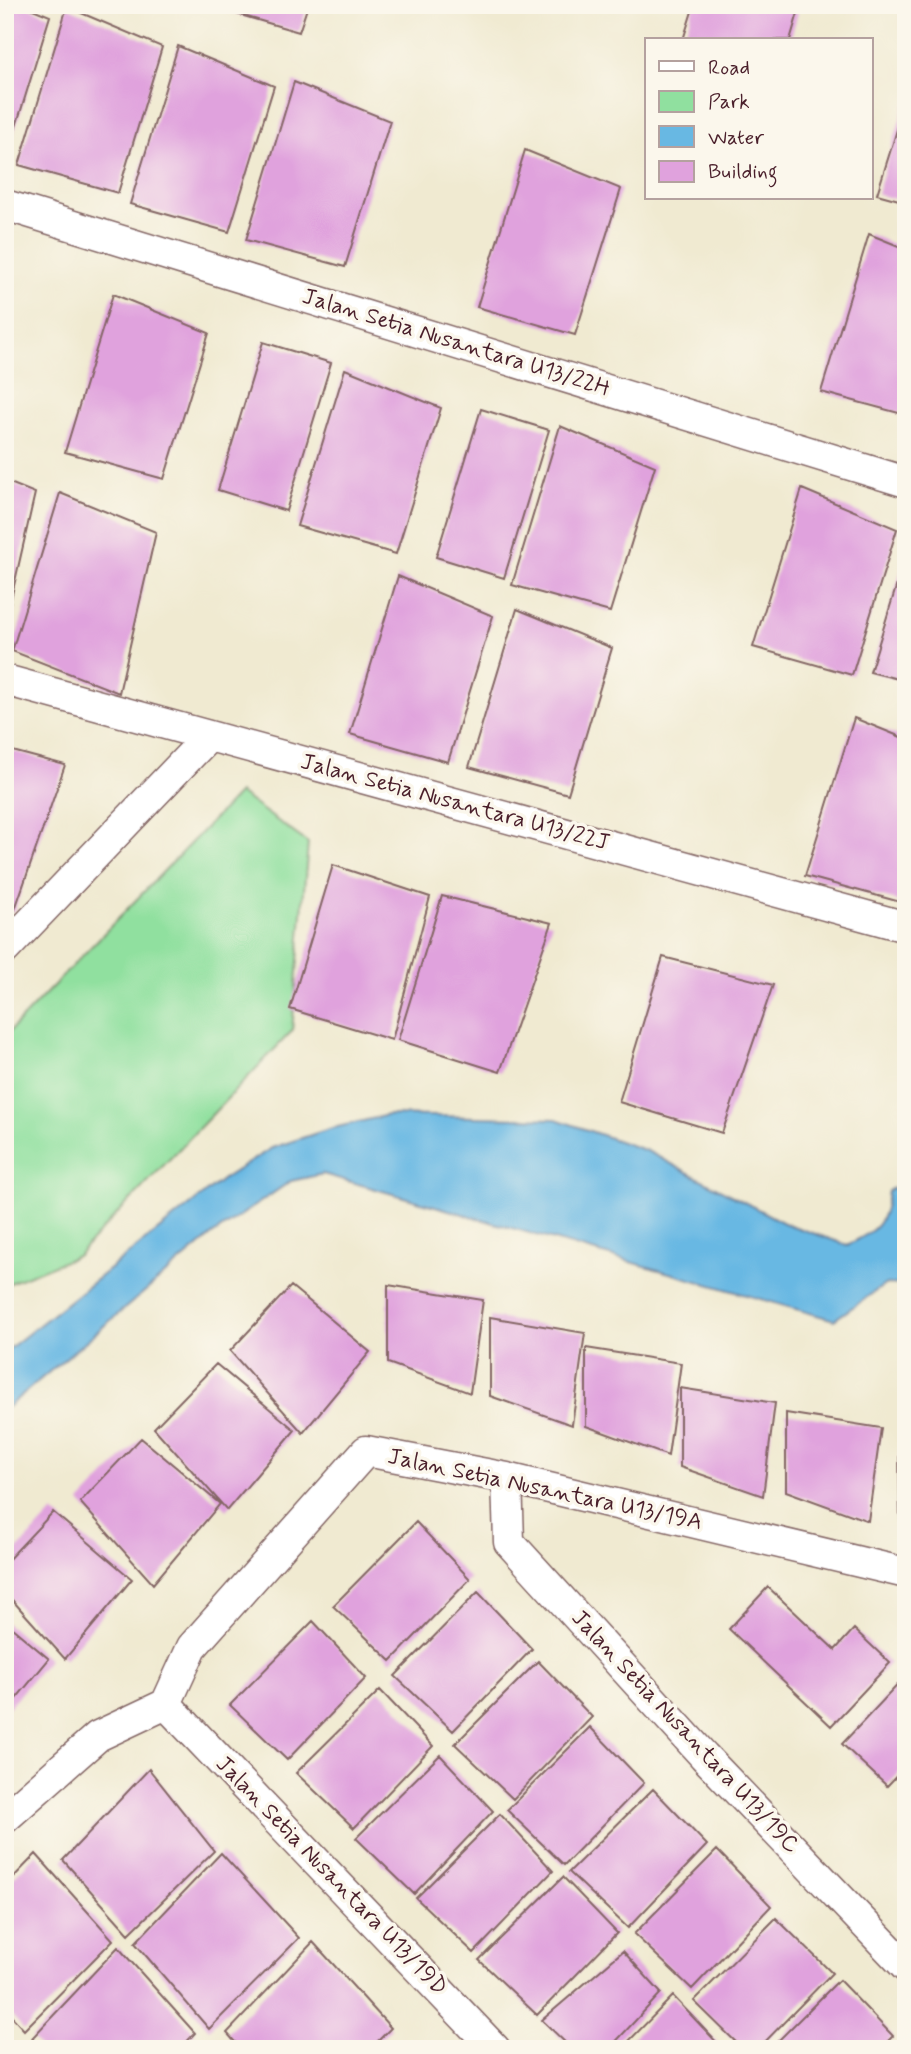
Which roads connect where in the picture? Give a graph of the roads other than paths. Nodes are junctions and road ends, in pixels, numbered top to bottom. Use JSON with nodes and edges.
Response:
{"nodes":[{"id":1,"x":5,"y":205,"type":"edge"},
{"id":2,"x":906,"y":482,"type":"edge"},
{"id":3,"x":5,"y":680,"type":"edge"},
{"id":4,"x":209,"y":736,"type":"junction"},
{"id":5,"x":906,"y":927,"type":"edge"},
{"id":6,"x":5,"y":949,"type":"edge"},
{"id":7,"x":507,"y":1478,"type":"junction"},
{"id":8,"x":906,"y":1573,"type":"edge"},
{"id":9,"x":166,"y":1704,"type":"junction"},
{"id":10,"x":5,"y":1818,"type":"edge"},
{"id":11,"x":906,"y":1967,"type":"edge"},
{"id":12,"x":495,"y":2049,"type":"edge"}],
"edges":[{"from":1,"to":2,"type":"street","name":"Jalan Setia Nusantara U13/22H"},
{"from":3,"to":4,"type":"street","name":"Jalan Setia Nusantara U13/22J"},
{"from":4,"to":5,"type":"street","name":"Jalan Setia Nusantara U13/22J"},
{"from":4,"to":6,"type":"street"},
{"from":7,"to":8,"type":"street","name":"Jalan Setia Nusantara U13/19A"},
{"from":7,"to":9,"type":"street","name":"Jalan Setia Nusantara U13/19A"},
{"from":7,"to":11,"type":"street","name":"Jalan Setia Nusantara U13/19C"},
{"from":9,"to":10,"type":"street"},
{"from":9,"to":12,"type":"street","name":"Jalan Setia Nusantara U13/19D"}]}
